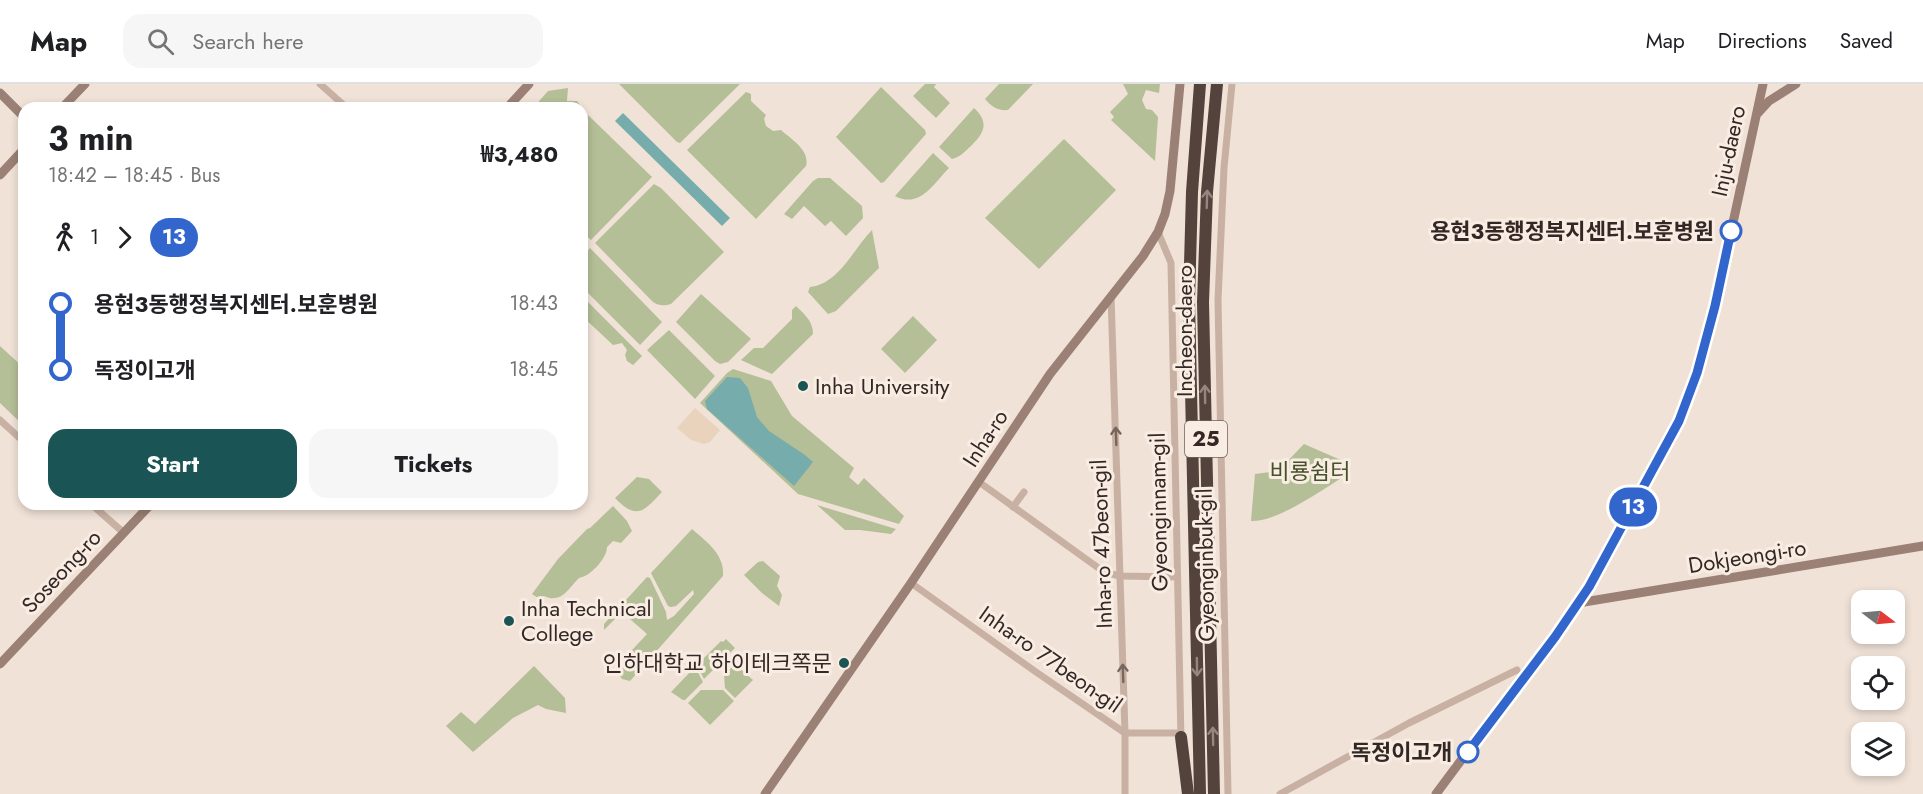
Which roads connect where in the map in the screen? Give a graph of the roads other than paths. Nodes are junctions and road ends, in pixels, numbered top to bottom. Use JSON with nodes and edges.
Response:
{"nodes":[{"id":1,"x":85,"y":84,"type":"edge"},
{"id":2,"x":320,"y":84,"type":"edge"},
{"id":3,"x":529,"y":84,"type":"edge"},
{"id":4,"x":1180,"y":84,"type":"edge"},
{"id":5,"x":1200,"y":84,"type":"edge"},
{"id":6,"x":1217,"y":84,"type":"edge"},
{"id":7,"x":1232,"y":84,"type":"edge"},
{"id":8,"x":1763,"y":84,"type":"edge"},
{"id":9,"x":1796,"y":84,"type":"edge"},
{"id":10,"x":0,"y":93,"type":"edge"},
{"id":11,"x":68,"y":102,"type":"edge"},
{"id":12,"x":340,"y":102,"type":"edge"},
{"id":13,"x":512,"y":102,"type":"edge"},
{"id":14,"x":18,"y":111,"type":"edge"},
{"id":15,"x":1756,"y":115,"type":"junction"},
{"id":16,"x":18,"y":156,"type":"edge"},
{"id":17,"x":0,"y":175,"type":"edge"},
{"id":18,"x":1158,"y":232,"type":"junction"},
{"id":19,"x":1111,"y":294,"type":"junction"},
{"id":20,"x":0,"y":420,"type":"edge"},
{"id":21,"x":18,"y":436,"type":"edge"},
{"id":22,"x":979,"y":483,"type":"junction"},
{"id":23,"x":1024,"y":492,"type":"dead end"},
{"id":24,"x":1013,"y":507,"type":"junction"},
{"id":25,"x":98,"y":510,"type":"edge"},
{"id":26,"x":145,"y":510,"type":"edge"},
{"id":27,"x":124,"y":533,"type":"junction"},
{"id":28,"x":1923,"y":546,"type":"edge"},
{"id":29,"x":1120,"y":576,"type":"junction"},
{"id":30,"x":1177,"y":577,"type":"junction"},
{"id":31,"x":911,"y":583,"type":"junction"},
{"id":32,"x":1578,"y":603,"type":"junction"},
{"id":33,"x":0,"y":664,"type":"edge"},
{"id":34,"x":1534,"y":665,"type":"junction"},
{"id":35,"x":1517,"y":670,"type":"junction"},
{"id":36,"x":1522,"y":680,"type":"junction"},
{"id":37,"x":1125,"y":733,"type":"junction"},
{"id":38,"x":1181,"y":735,"type":"junction"},
{"id":39,"x":765,"y":794,"type":"edge"},
{"id":40,"x":1125,"y":794,"type":"edge"},
{"id":41,"x":1182,"y":794,"type":"edge"},
{"id":42,"x":1188,"y":794,"type":"edge"},
{"id":43,"x":1200,"y":794,"type":"edge"},
{"id":44,"x":1214,"y":794,"type":"edge"},
{"id":45,"x":1228,"y":794,"type":"edge"},
{"id":46,"x":1280,"y":794,"type":"edge"},
{"id":47,"x":1436,"y":794,"type":"edge"}],
"edges":[{"from":1,"to":11,"type":"main road"},
{"from":2,"to":12,"type":"street"},
{"from":3,"to":13,"type":"main road"},
{"from":4,"to":18,"type":"main road","name":"Inha-ro"},
{"from":5,"to":43,"type":"highway","name":"Incheon-daero","number":"25","one_way":true},
{"from":44,"to":6,"type":"highway","name":"Incheon-daero","number":"25","one_way":true},
{"from":7,"to":45,"type":"street","name":"Gyeonginbuk-gil"},
{"from":8,"to":15,"type":"main road","name":"Inju-daero"},
{"from":9,"to":15,"type":"main road"},
{"from":10,"to":14,"type":"main road"},
{"from":15,"to":32,"type":"main road","name":"Inju-daero"},
{"from":16,"to":17,"type":"main road"},
{"from":18,"to":19,"type":"main road","name":"Inha-ro"},
{"from":18,"to":30,"type":"street","name":"Gyeonginnam-gil"},
{"from":19,"to":22,"type":"main road","name":"Inha-ro"},
{"from":29,"to":19,"type":"street","name":"Inha-ro 47beon-gil","one_way":true},
{"from":20,"to":21,"type":"street"},
{"from":22,"to":24,"type":"street"},
{"from":22,"to":31,"type":"main road","name":"Inha-ro"},
{"from":23,"to":24,"type":"street"},
{"from":24,"to":29,"type":"street"},
{"from":25,"to":27,"type":"street"},
{"from":26,"to":27,"type":"main road","name":"Soseong-ro"},
{"from":27,"to":33,"type":"main road","name":"Soseong-ro"},
{"from":28,"to":32,"type":"main road","name":"Dokjeongi-ro"},
{"from":29,"to":30,"type":"street"},
{"from":37,"to":29,"type":"street","name":"Inha-ro 47beon-gil","one_way":true},
{"from":30,"to":38,"type":"street","name":"Gyeonginnam-gil"},
{"from":31,"to":37,"type":"street","name":"Inha-ro 77beon-gil"},
{"from":31,"to":39,"type":"main road","name":"Inha-ro"},
{"from":32,"to":34,"type":"main road","name":"Inju-daero"},
{"from":34,"to":35,"type":"street"},
{"from":34,"to":36,"type":"main road","name":"Inju-daero"},
{"from":35,"to":36,"type":"street"},
{"from":35,"to":46,"type":"street"},
{"from":36,"to":47,"type":"main road","name":"Inju-daero"},
{"from":37,"to":38,"type":"street","name":"Inha-ro 77beon-gil"},
{"from":37,"to":40,"type":"street","name":"Inha-ro 47beon-gil"},
{"from":38,"to":41,"type":"street","name":"Gyeonginnam-gil"},
{"from":38,"to":42,"type":"highway"}]}
